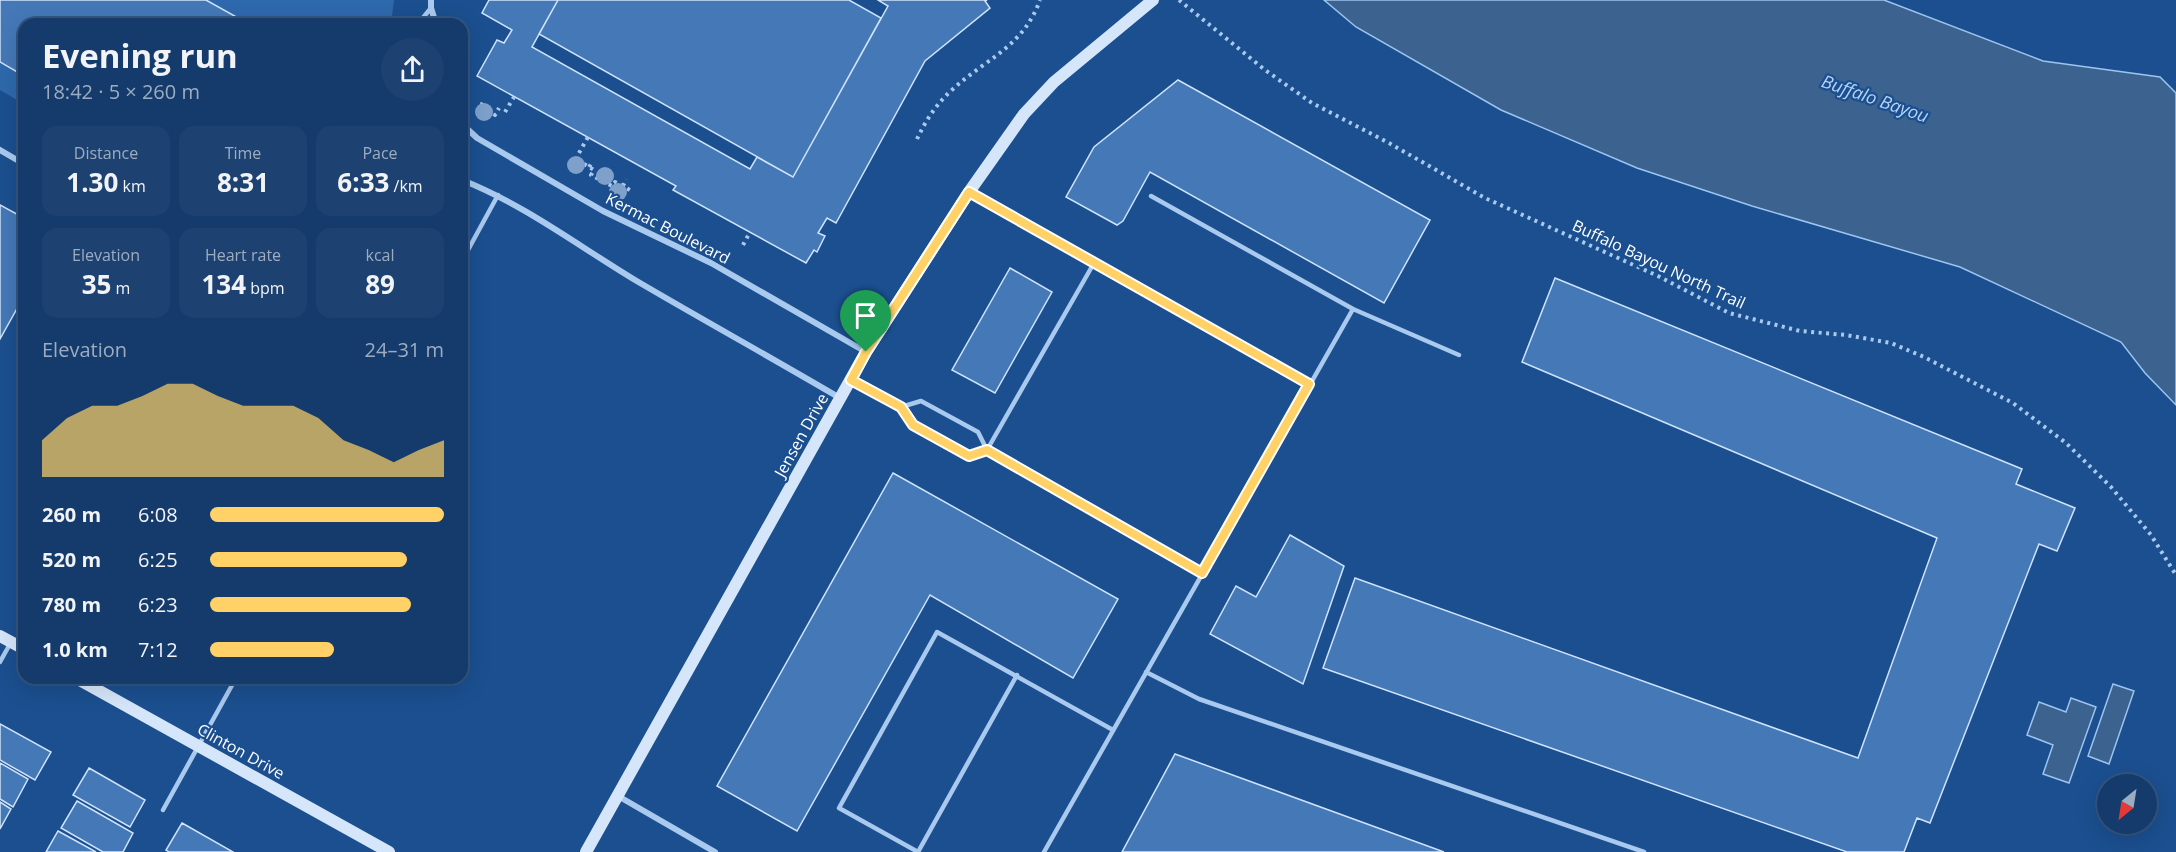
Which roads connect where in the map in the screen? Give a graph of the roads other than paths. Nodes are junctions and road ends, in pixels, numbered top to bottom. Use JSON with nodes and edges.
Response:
{"nodes":[{"id":1,"x":431,"y":0,"type":"edge"},
{"id":2,"x":1153,"y":0,"type":"edge"},
{"id":3,"x":430,"y":8,"type":"junction"},
{"id":4,"x":423,"y":18,"type":"edge"},
{"id":5,"x":434,"y":18,"type":"edge"},
{"id":6,"x":468,"y":130,"type":"edge"},
{"id":7,"x":0,"y":150,"type":"edge"},
{"id":8,"x":18,"y":160,"type":"edge"},
{"id":9,"x":468,"y":182,"type":"edge"},
{"id":10,"x":969,"y":192,"type":"junction"},
{"id":11,"x":498,"y":195,"type":"junction"},
{"id":12,"x":1151,"y":196,"type":"dead end"},
{"id":13,"x":468,"y":250,"type":"edge"},
{"id":14,"x":1094,"y":263,"type":"junction"},
{"id":15,"x":1353,"y":309,"type":"junction"},
{"id":16,"x":866,"y":352,"type":"junction"},
{"id":17,"x":1459,"y":356,"type":"dead end"},
{"id":18,"x":851,"y":380,"type":"junction"},
{"id":19,"x":1309,"y":384,"type":"junction"},
{"id":20,"x":840,"y":398,"type":"junction"},
{"id":21,"x":901,"y":407,"type":"junction"},
{"id":22,"x":987,"y":450,"type":"junction"},
{"id":23,"x":1202,"y":573,"type":"junction"},
{"id":24,"x":5,"y":639,"type":"edge"},
{"id":25,"x":0,"y":662,"type":"edge"},
{"id":26,"x":1146,"y":672,"type":"junction"},
{"id":27,"x":1017,"y":675,"type":"junction"},
{"id":28,"x":87,"y":684,"type":"edge"},
{"id":29,"x":233,"y":684,"type":"edge"},
{"id":30,"x":1113,"y":730,"type":"junction"},
{"id":31,"x":199,"y":746,"type":"junction"},
{"id":32,"x":618,"y":796,"type":"junction"},
{"id":33,"x":163,"y":810,"type":"dead end"},
{"id":34,"x":387,"y":851,"type":"edge"},
{"id":35,"x":586,"y":852,"type":"edge"},
{"id":36,"x":715,"y":852,"type":"edge"},
{"id":37,"x":1044,"y":852,"type":"edge"},
{"id":38,"x":1644,"y":852,"type":"edge"}],
"edges":[{"from":1,"to":3,"type":"street"},
{"from":2,"to":10,"type":"main road","name":"Jensen Drive"},
{"from":3,"to":4,"type":"lane"},
{"from":3,"to":5,"type":"street"},
{"from":6,"to":16,"type":"street","name":"Kermac Boulevard"},
{"from":7,"to":8,"type":"street"},
{"from":9,"to":11,"type":"street"},
{"from":10,"to":14,"type":"lane"},
{"from":10,"to":16,"type":"main road","name":"Jensen Drive"},
{"from":11,"to":13,"type":"lane"},
{"from":11,"to":20,"type":"street"},
{"from":12,"to":15,"type":"lane"},
{"from":14,"to":19,"type":"lane"},
{"from":14,"to":22,"type":"lane"},
{"from":15,"to":17,"type":"lane"},
{"from":15,"to":19,"type":"lane"},
{"from":16,"to":18,"type":"main road","name":"Jensen Drive"},
{"from":18,"to":20,"type":"main road","name":"Jensen Drive"},
{"from":18,"to":21,"type":"lane"},
{"from":19,"to":23,"type":"lane"},
{"from":20,"to":32,"type":"main road","name":"Jensen Drive"},
{"from":21,"to":22,"type":"lane"},
{"from":21,"to":22,"type":"lane"},
{"from":22,"to":23,"type":"lane"},
{"from":23,"to":26,"type":"lane"},
{"from":24,"to":25,"type":"lane"},
{"from":26,"to":30,"type":"lane"},
{"from":26,"to":38,"type":"lane"},
{"from":27,"to":27,"type":"lane"},
{"from":27,"to":30,"type":"lane"},
{"from":28,"to":31,"type":"main road","name":"Clinton Drive"},
{"from":29,"to":31,"type":"lane"},
{"from":30,"to":37,"type":"lane"},
{"from":31,"to":33,"type":"lane"},
{"from":31,"to":34,"type":"main road","name":"Clinton Drive"},
{"from":32,"to":35,"type":"main road","name":"Jensen Drive"},
{"from":32,"to":36,"type":"street"}]}
